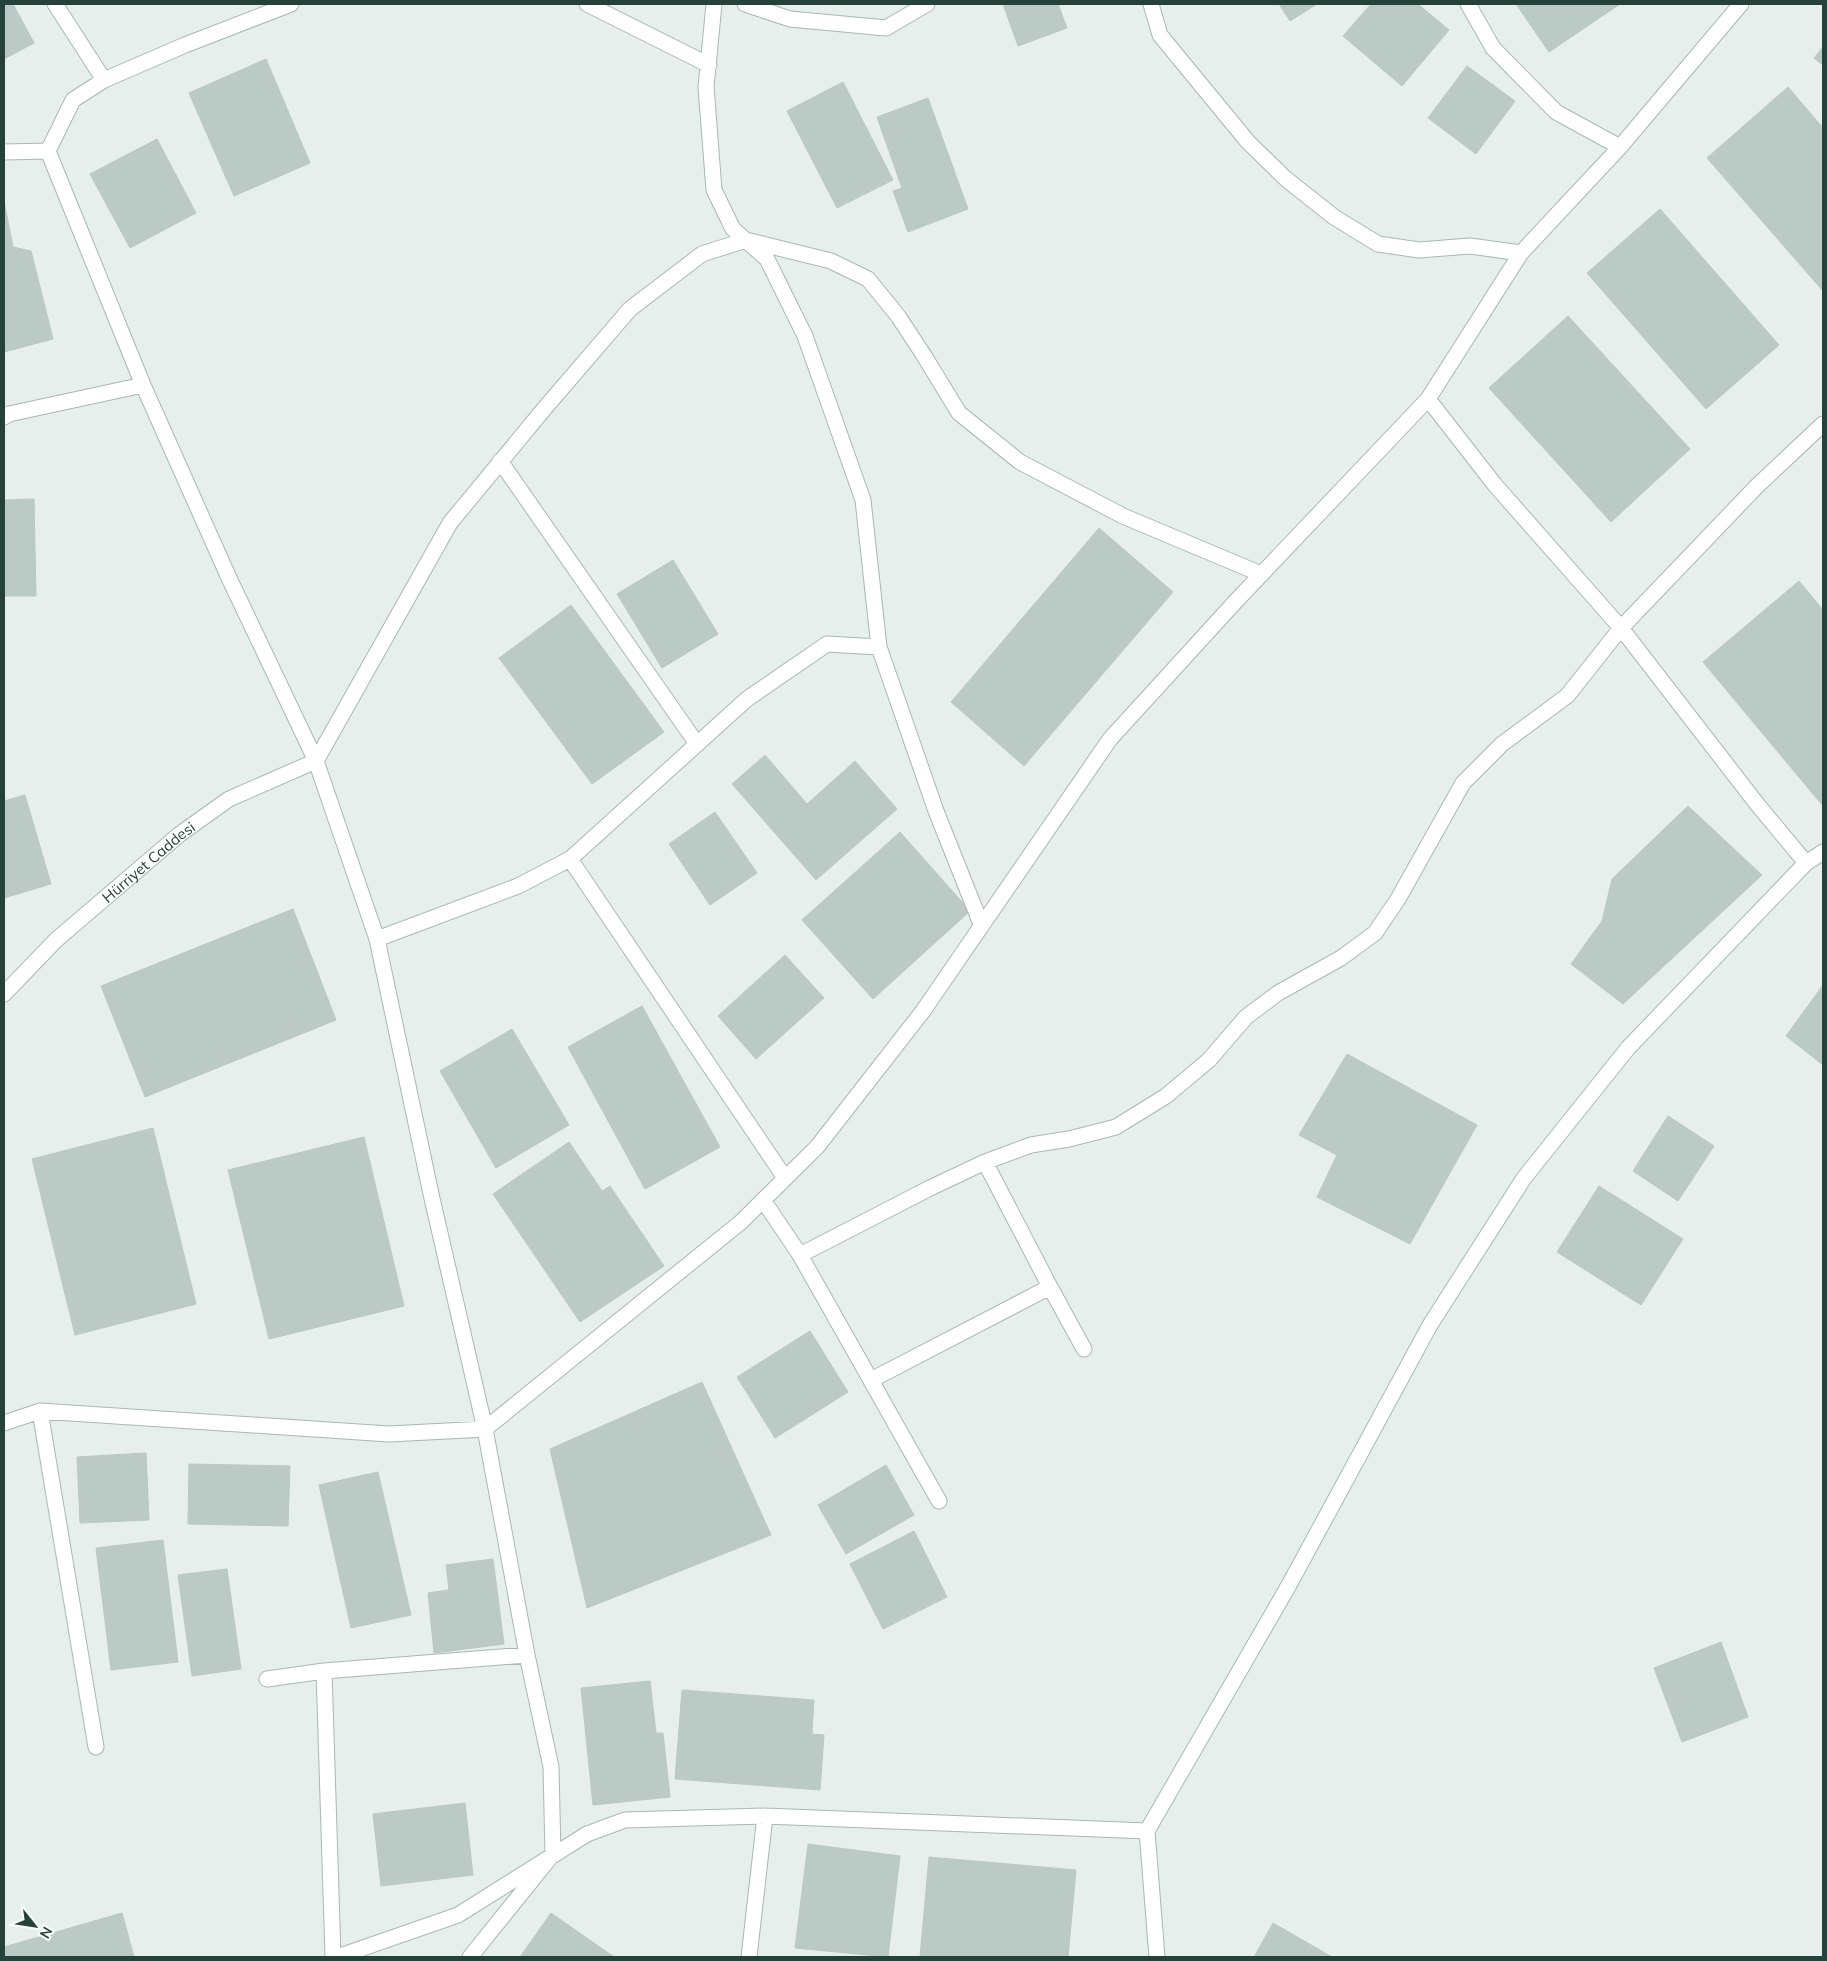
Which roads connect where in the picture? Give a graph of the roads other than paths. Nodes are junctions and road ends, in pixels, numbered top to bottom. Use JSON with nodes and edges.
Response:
{"nodes":[{"id":1,"x":55,"y":4,"type":"edge"},
{"id":2,"x":291,"y":4,"type":"edge"},
{"id":3,"x":587,"y":4,"type":"edge"},
{"id":4,"x":714,"y":4,"type":"edge"},
{"id":5,"x":745,"y":4,"type":"edge"},
{"id":6,"x":927,"y":4,"type":"edge"},
{"id":7,"x":1151,"y":4,"type":"edge"},
{"id":8,"x":1468,"y":4,"type":"edge"},
{"id":9,"x":1742,"y":4,"type":"edge"},
{"id":10,"x":709,"y":65,"type":"junction"},
{"id":11,"x":104,"y":80,"type":"junction"},
{"id":12,"x":1620,"y":147,"type":"junction"},
{"id":13,"x":48,"y":151,"type":"junction"},
{"id":14,"x":4,"y":152,"type":"edge"},
{"id":15,"x":746,"y":240,"type":"junction"},
{"id":16,"x":1521,"y":253,"type":"junction"},
{"id":17,"x":143,"y":385,"type":"junction"},
{"id":18,"x":1428,"y":399,"type":"junction"},
{"id":19,"x":4,"y":417,"type":"edge"},
{"id":20,"x":1823,"y":424,"type":"edge"},
{"id":21,"x":500,"y":461,"type":"junction"},
{"id":22,"x":1261,"y":574,"type":"junction"},
{"id":23,"x":1621,"y":628,"type":"junction"},
{"id":24,"x":879,"y":647,"type":"junction"},
{"id":25,"x":697,"y":744,"type":"junction"},
{"id":26,"x":316,"y":761,"type":"junction"},
{"id":27,"x":1823,"y":852,"type":"edge"},
{"id":28,"x":570,"y":858,"type":"junction"},
{"id":29,"x":1806,"y":863,"type":"junction"},
{"id":30,"x":981,"y":924,"type":"junction"},
{"id":31,"x":377,"y":939,"type":"junction"},
{"id":32,"x":4,"y":994,"type":"edge"},
{"id":33,"x":985,"y":1162,"type":"junction"},
{"id":34,"x":786,"y":1178,"type":"junction"},
{"id":35,"x":763,"y":1200,"type":"junction"},
{"id":36,"x":800,"y":1255,"type":"junction"},
{"id":37,"x":1050,"y":1287,"type":"junction"},
{"id":38,"x":1084,"y":1349,"type":"dead end"},
{"id":39,"x":871,"y":1380,"type":"junction"},
{"id":40,"x":40,"y":1411,"type":"junction"},
{"id":41,"x":4,"y":1423,"type":"edge"},
{"id":42,"x":484,"y":1429,"type":"junction"},
{"id":43,"x":939,"y":1501,"type":"dead end"},
{"id":44,"x":527,"y":1654,"type":"junction"},
{"id":45,"x":324,"y":1671,"type":"junction"},
{"id":46,"x":267,"y":1679,"type":"dead end"},
{"id":47,"x":96,"y":1747,"type":"dead end"},
{"id":48,"x":765,"y":1816,"type":"junction"},
{"id":49,"x":1147,"y":1831,"type":"junction"},
{"id":50,"x":554,"y":1854,"type":"junction"},
{"id":51,"x":335,"y":1957,"type":"edge"},
{"id":52,"x":470,"y":1957,"type":"edge"},
{"id":53,"x":749,"y":1957,"type":"edge"},
{"id":54,"x":1157,"y":1957,"type":"edge"}],
"edges":[{"from":1,"to":11,"type":"street"},
{"from":2,"to":11,"type":"street"},
{"from":3,"to":10,"type":"street"},
{"from":4,"to":10,"type":"street"},
{"from":5,"to":6,"type":"street"},
{"from":7,"to":16,"type":"street"},
{"from":8,"to":12,"type":"street"},
{"from":9,"to":12,"type":"street"},
{"from":10,"to":15,"type":"street"},
{"from":11,"to":13,"type":"street"},
{"from":12,"to":16,"type":"street"},
{"from":13,"to":14,"type":"street"},
{"from":13,"to":17,"type":"street"},
{"from":15,"to":21,"type":"street"},
{"from":15,"to":22,"type":"street"},
{"from":15,"to":24,"type":"street"},
{"from":16,"to":18,"type":"street"},
{"from":17,"to":19,"type":"street"},
{"from":17,"to":26,"type":"street"},
{"from":18,"to":22,"type":"street"},
{"from":18,"to":23,"type":"street"},
{"from":20,"to":23,"type":"street"},
{"from":21,"to":25,"type":"street"},
{"from":21,"to":26,"type":"street"},
{"from":22,"to":30,"type":"street"},
{"from":23,"to":29,"type":"street"},
{"from":23,"to":33,"type":"street"},
{"from":24,"to":25,"type":"street"},
{"from":24,"to":30,"type":"street"},
{"from":25,"to":28,"type":"street"},
{"from":26,"to":31,"type":"street"},
{"from":26,"to":32,"type":"street","name":"Hürriyet Caddesi"},
{"from":27,"to":29,"type":"street"},
{"from":28,"to":31,"type":"street"},
{"from":28,"to":34,"type":"street"},
{"from":29,"to":49,"type":"street"},
{"from":30,"to":34,"type":"street"},
{"from":31,"to":42,"type":"street"},
{"from":33,"to":36,"type":"street"},
{"from":33,"to":37,"type":"street"},
{"from":34,"to":35,"type":"street"},
{"from":35,"to":36,"type":"street"},
{"from":35,"to":42,"type":"street"},
{"from":36,"to":39,"type":"street"},
{"from":37,"to":38,"type":"street"},
{"from":37,"to":39,"type":"street"},
{"from":39,"to":43,"type":"street"},
{"from":40,"to":41,"type":"street"},
{"from":40,"to":42,"type":"street"},
{"from":40,"to":47,"type":"street"},
{"from":42,"to":44,"type":"street"},
{"from":44,"to":45,"type":"street"},
{"from":44,"to":50,"type":"street"},
{"from":45,"to":46,"type":"street"},
{"from":45,"to":51,"type":"street"},
{"from":48,"to":49,"type":"street"},
{"from":48,"to":50,"type":"street"},
{"from":48,"to":53,"type":"street"},
{"from":49,"to":54,"type":"street"},
{"from":50,"to":51,"type":"street"},
{"from":50,"to":52,"type":"street"}]}
